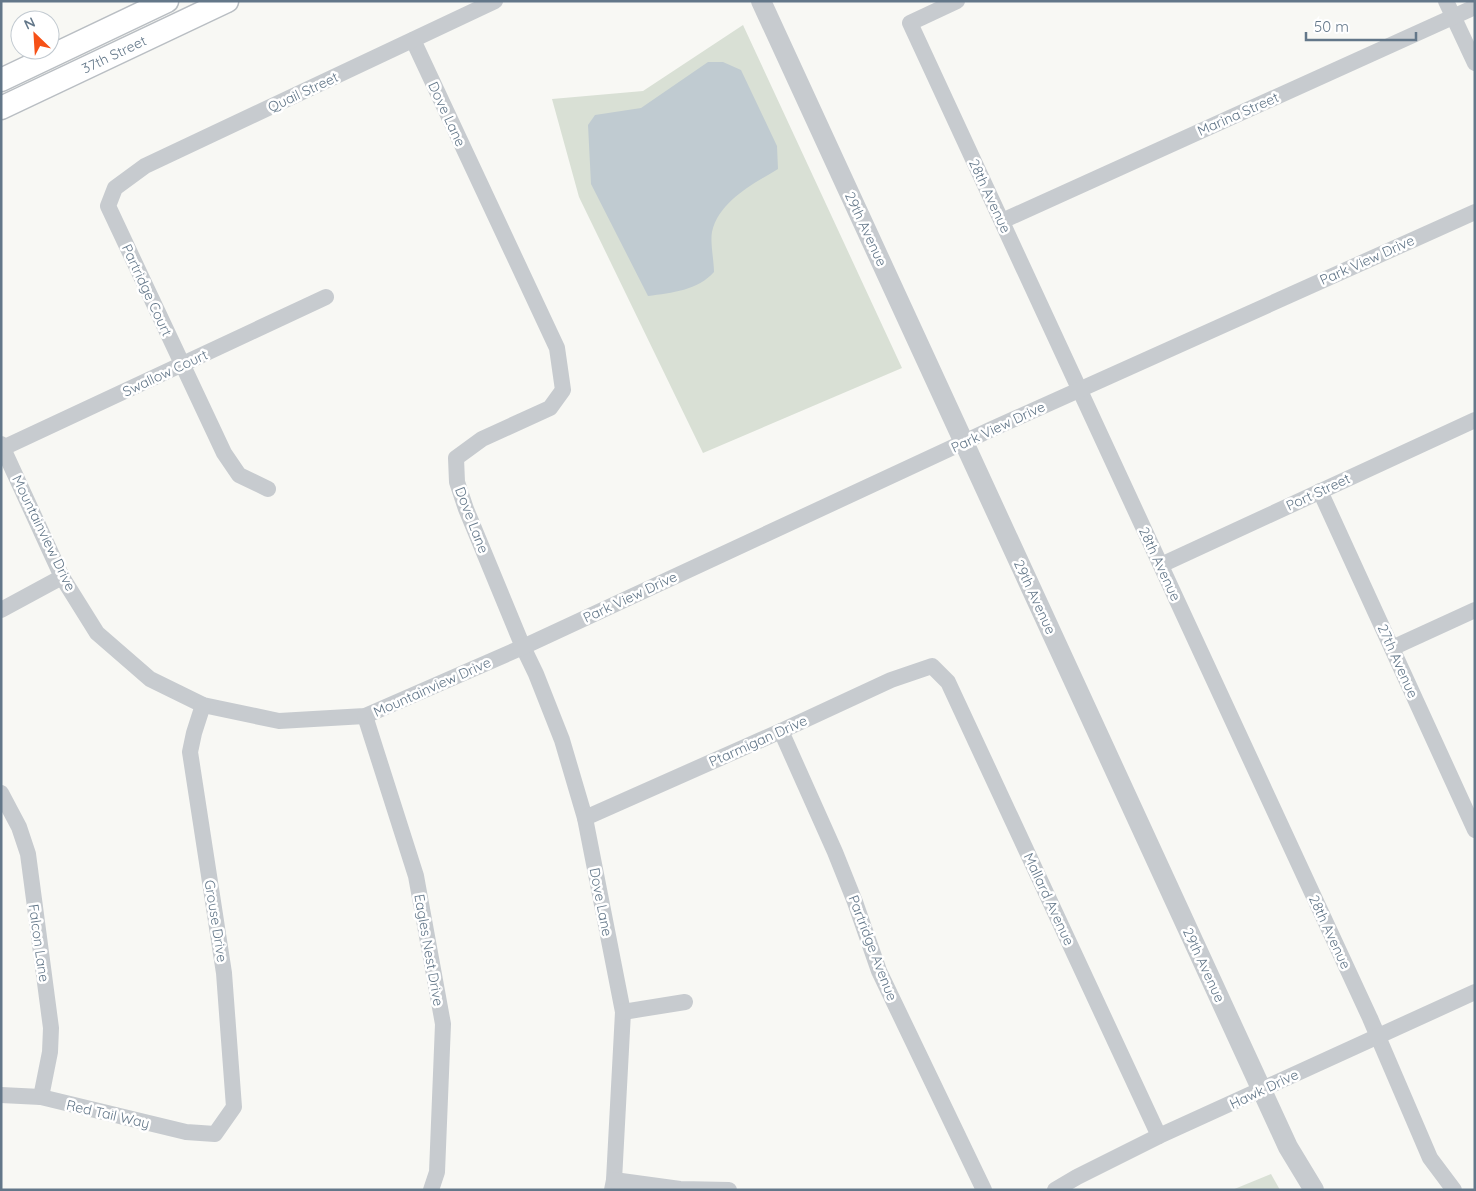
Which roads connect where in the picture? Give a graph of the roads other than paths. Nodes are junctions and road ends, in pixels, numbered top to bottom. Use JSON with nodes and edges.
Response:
{"nodes":[{"id":1,"x":167,"y":1,"type":"edge"},
{"id":2,"x":228,"y":1,"type":"edge"},
{"id":3,"x":495,"y":1,"type":"edge"},
{"id":4,"x":761,"y":1,"type":"edge"},
{"id":5,"x":957,"y":1,"type":"edge"},
{"id":6,"x":1446,"y":1,"type":"edge"},
{"id":7,"x":1475,"y":7,"type":"edge"},
{"id":8,"x":1453,"y":17,"type":"junction"},
{"id":9,"x":413,"y":40,"type":"junction"},
{"id":10,"x":1475,"y":63,"type":"edge"},
{"id":11,"x":1,"y":80,"type":"edge"},
{"id":12,"x":1,"y":108,"type":"edge"},
{"id":13,"x":115,"y":188,"type":"joint"},
{"id":14,"x":1475,"y":212,"type":"edge"},
{"id":15,"x":1002,"y":221,"type":"junction"},
{"id":16,"x":326,"y":297,"type":"dead end"},
{"id":17,"x":182,"y":365,"type":"junction"},
{"id":18,"x":1079,"y":390,"type":"junction"},
{"id":19,"x":1475,"y":420,"type":"edge"},
{"id":20,"x":964,"y":442,"type":"junction"},
{"id":21,"x":2,"y":446,"type":"edge"},
{"id":22,"x":268,"y":489,"type":"dead end"},
{"id":23,"x":1320,"y":491,"type":"junction"},
{"id":24,"x":1161,"y":565,"type":"junction"},
{"id":25,"x":62,"y":577,"type":"junction"},
{"id":26,"x":1,"y":610,"type":"edge"},
{"id":27,"x":1475,"y":610,"type":"edge"},
{"id":28,"x":523,"y":647,"type":"junction"},
{"id":29,"x":1392,"y":648,"type":"junction"},
{"id":30,"x":932,"y":666,"type":"joint"},
{"id":31,"x":203,"y":705,"type":"junction"},
{"id":32,"x":365,"y":716,"type":"junction"},
{"id":33,"x":781,"y":731,"type":"junction"},
{"id":34,"x":1,"y":793,"type":"edge"},
{"id":35,"x":1469,"y":804,"type":"edge"},
{"id":36,"x":585,"y":818,"type":"junction"},
{"id":37,"x":1475,"y":830,"type":"edge"},
{"id":38,"x":1475,"y":992,"type":"edge"},
{"id":39,"x":685,"y":1002,"type":"dead end"},
{"id":40,"x":623,"y":1012,"type":"junction"},
{"id":41,"x":1378,"y":1036,"type":"junction"},
{"id":42,"x":1262,"y":1090,"type":"junction"},
{"id":43,"x":1,"y":1095,"type":"edge"},
{"id":44,"x":41,"y":1097,"type":"junction"},
{"id":45,"x":216,"y":1134,"type":"joint"},
{"id":46,"x":1159,"y":1136,"type":"junction"},
{"id":47,"x":613,"y":1185,"type":"edge"},
{"id":48,"x":431,"y":1190,"type":"edge"},
{"id":49,"x":729,"y":1190,"type":"edge"},
{"id":50,"x":984,"y":1190,"type":"edge"},
{"id":51,"x":1055,"y":1190,"type":"edge"},
{"id":52,"x":1314,"y":1190,"type":"edge"},
{"id":53,"x":1454,"y":1190,"type":"edge"}],
"edges":[{"from":1,"to":11,"type":"main road","name":"37th Street"},
{"from":2,"to":12,"type":"main road","name":"37th Street"},
{"from":3,"to":9,"type":"street","name":"Quail Street"},
{"from":4,"to":20,"type":"street","name":"29th Avenue"},
{"from":5,"to":15,"type":"street","name":"28th Avenue"},
{"from":6,"to":8,"type":"street"},
{"from":7,"to":8,"type":"street","name":"Marina Street"},
{"from":8,"to":10,"type":"street"},
{"from":8,"to":15,"type":"street","name":"Marina Street"},
{"from":9,"to":13,"type":"street","name":"Quail Street"},
{"from":9,"to":28,"type":"street","name":"Dove Lane"},
{"from":13,"to":17,"type":"street","name":"Partridge Court"},
{"from":14,"to":18,"type":"street","name":"Park View Drive"},
{"from":15,"to":18,"type":"street","name":"28th Avenue"},
{"from":16,"to":17,"type":"street","name":"Swallow Court"},
{"from":17,"to":21,"type":"street","name":"Swallow Court"},
{"from":17,"to":22,"type":"street","name":"Partridge Court"},
{"from":18,"to":20,"type":"street","name":"Park View Drive"},
{"from":18,"to":24,"type":"street","name":"28th Avenue"},
{"from":19,"to":23,"type":"street","name":"Port Street"},
{"from":20,"to":28,"type":"street","name":"Park View Drive"},
{"from":20,"to":42,"type":"street","name":"29th Avenue"},
{"from":21,"to":25,"type":"street","name":"Mountainview Drive"},
{"from":23,"to":24,"type":"street","name":"Port Street"},
{"from":23,"to":29,"type":"street","name":"27th Avenue"},
{"from":24,"to":41,"type":"street","name":"28th Avenue"},
{"from":25,"to":26,"type":"street"},
{"from":25,"to":31,"type":"street","name":"Mountainview Drive"},
{"from":27,"to":29,"type":"street"},
{"from":28,"to":32,"type":"street","name":"Mountainview Drive"},
{"from":28,"to":36,"type":"street","name":"Dove Lane"},
{"from":29,"to":35,"type":"street","name":"27th Avenue"},
{"from":30,"to":33,"type":"street","name":"Ptarmigan Drive"},
{"from":30,"to":46,"type":"street","name":"Mallard Avenue"},
{"from":31,"to":32,"type":"street","name":"Mountainview Drive"},
{"from":31,"to":45,"type":"street","name":"Grouse Drive"},
{"from":32,"to":48,"type":"street","name":"Eagles Nest Drive"},
{"from":33,"to":36,"type":"street","name":"Ptarmigan Drive"},
{"from":33,"to":50,"type":"street","name":"Partridge Avenue"},
{"from":34,"to":44,"type":"street","name":"Falcon Lane"},
{"from":35,"to":37,"type":"street","name":"27th Avenue"},
{"from":36,"to":40,"type":"street","name":"Dove Lane"},
{"from":38,"to":41,"type":"street","name":"Hawk Drive"},
{"from":39,"to":40,"type":"street"},
{"from":40,"to":47,"type":"street","name":"Dove Lane"},
{"from":41,"to":42,"type":"street","name":"Hawk Drive"},
{"from":41,"to":53,"type":"street","name":"28th Avenue"},
{"from":42,"to":46,"type":"street","name":"Hawk Drive"},
{"from":42,"to":52,"type":"street","name":"29th Avenue"},
{"from":43,"to":44,"type":"street","name":"Red Tail Way"},
{"from":44,"to":45,"type":"street","name":"Red Tail Way"},
{"from":46,"to":51,"type":"street","name":"Hawk Drive"},
{"from":47,"to":49,"type":"street"}]}
